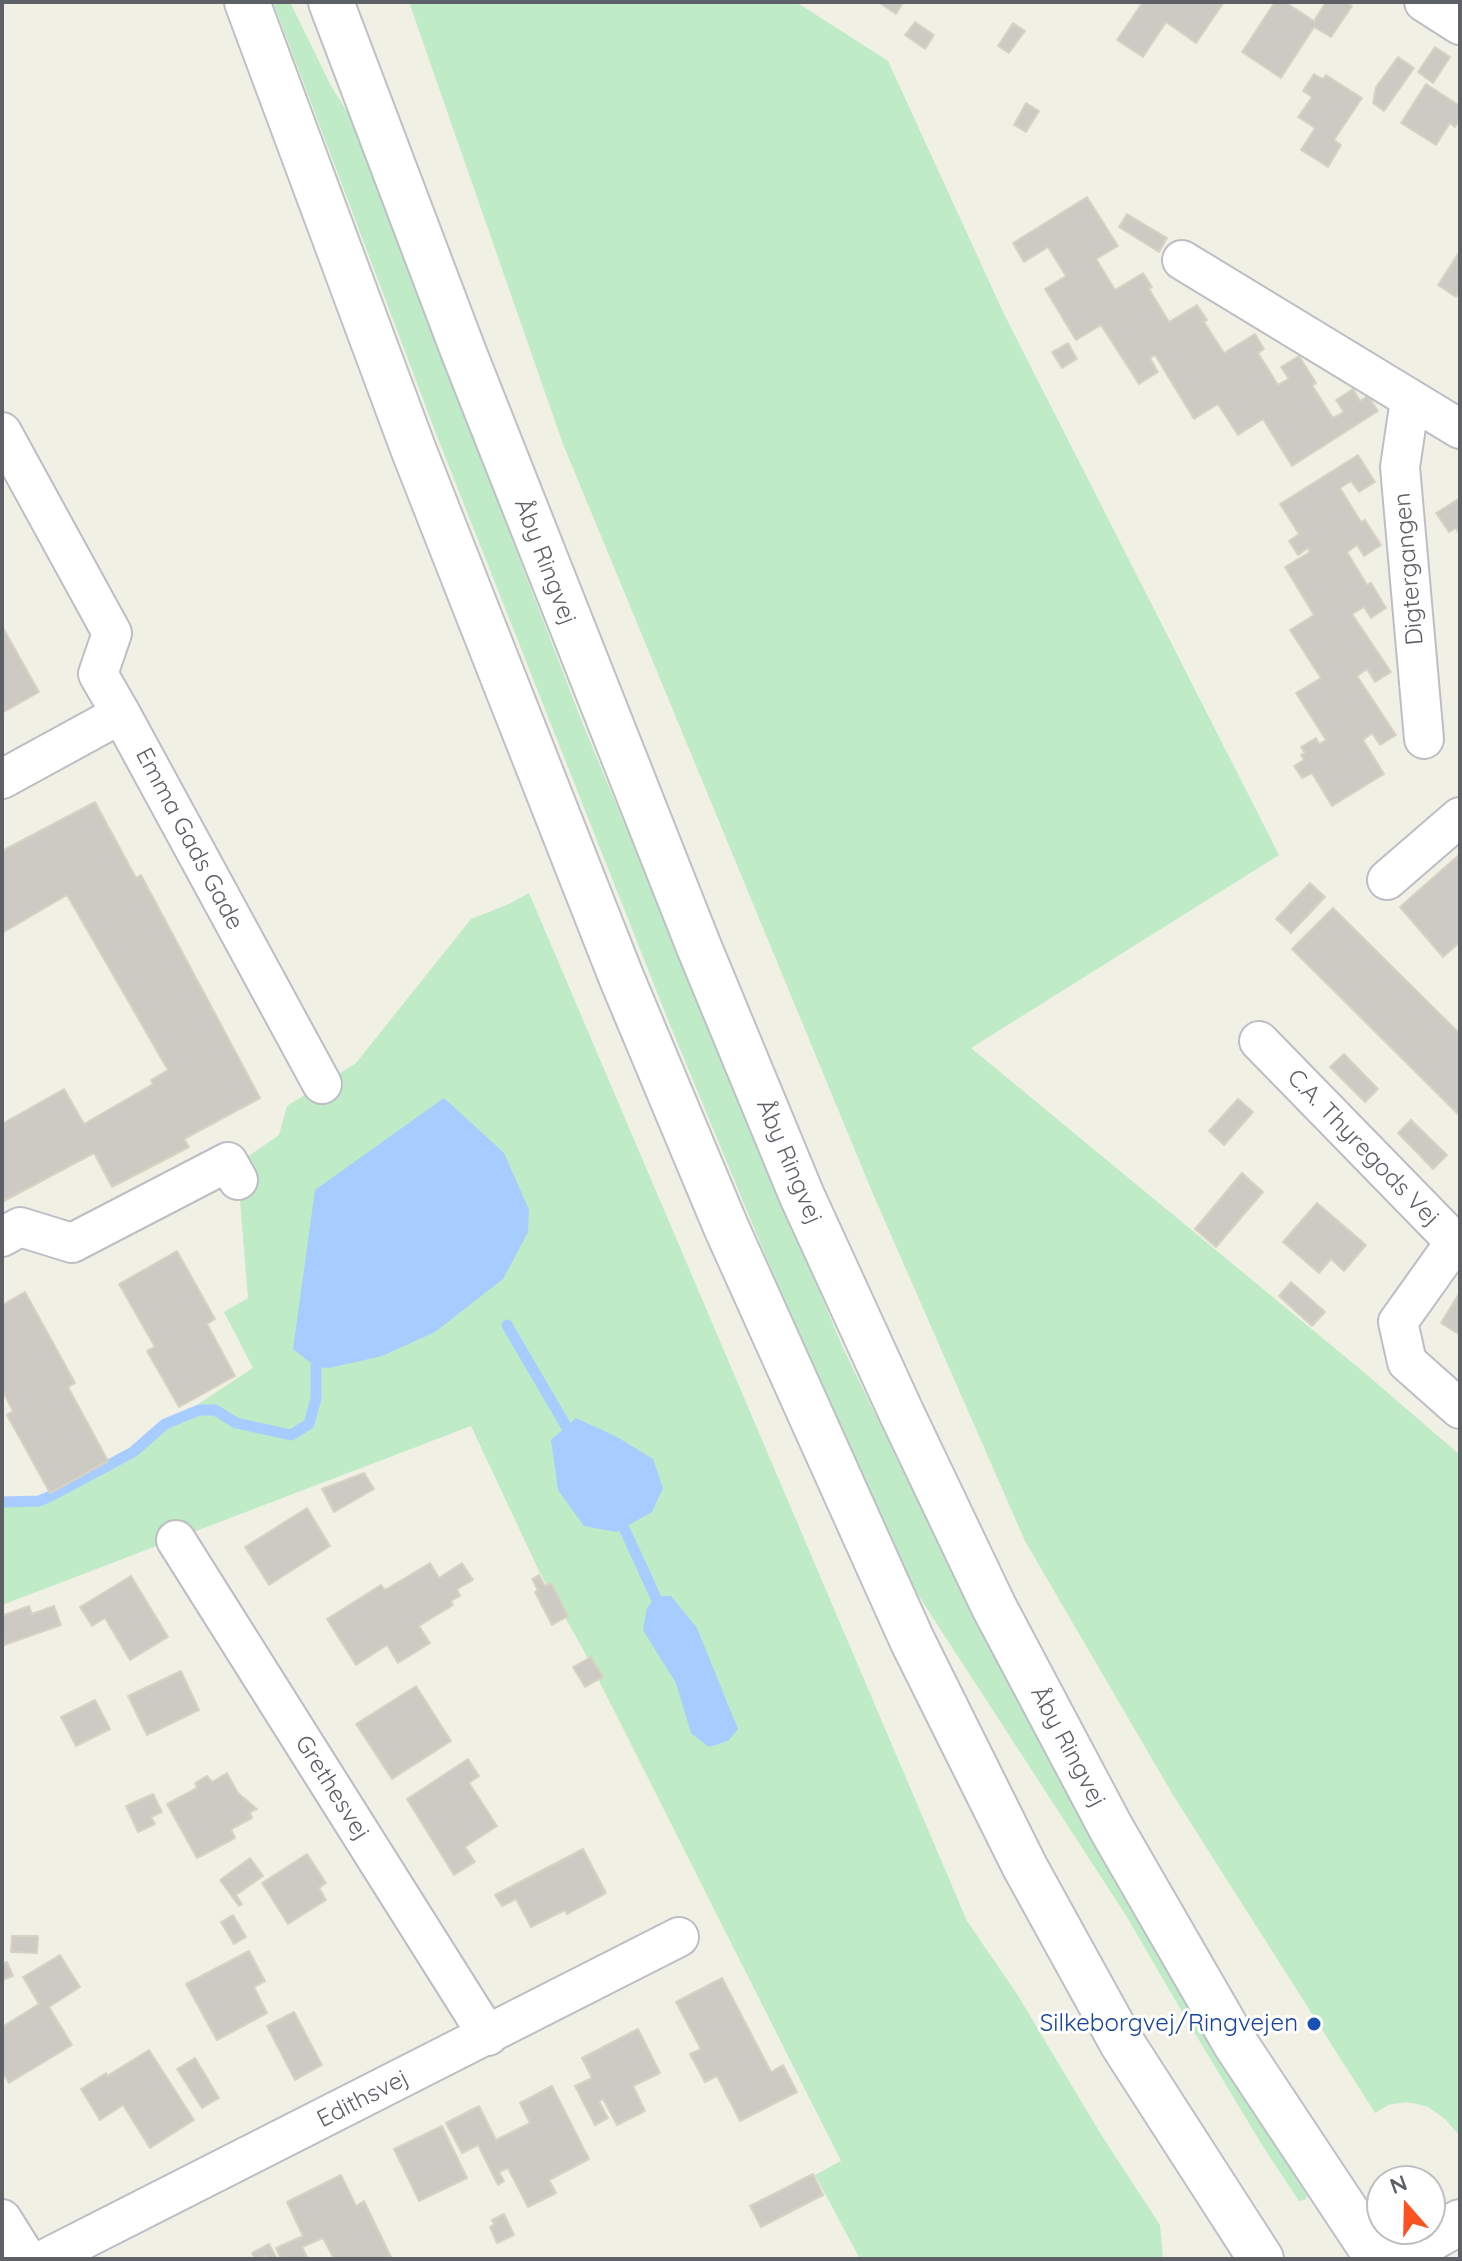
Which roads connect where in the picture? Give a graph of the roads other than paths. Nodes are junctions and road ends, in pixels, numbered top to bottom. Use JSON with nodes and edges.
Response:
{"nodes":[{"id":1,"x":247,"y":2,"type":"edge"},
{"id":2,"x":331,"y":2,"type":"edge"},
{"id":3,"x":1424,"y":2,"type":"edge"},
{"id":4,"x":1460,"y":25,"type":"edge"},
{"id":5,"x":1182,"y":260,"type":"dead end"},
{"id":6,"x":1410,"y":400,"type":"junction"},
{"id":7,"x":1460,"y":429,"type":"edge"},
{"id":8,"x":2,"y":432,"type":"edge"},
{"id":9,"x":121,"y":714,"type":"junction"},
{"id":10,"x":1424,"y":739,"type":"dead end"},
{"id":11,"x":2,"y":779,"type":"edge"},
{"id":12,"x":1460,"y":817,"type":"edge"},
{"id":13,"x":1387,"y":880,"type":"dead end"},
{"id":14,"x":1259,"y":1041,"type":"dead end"},
{"id":15,"x":322,"y":1084,"type":"dead end"},
{"id":16,"x":238,"y":1180,"type":"dead end"},
{"id":17,"x":2,"y":1237,"type":"edge"},
{"id":18,"x":1460,"y":1409,"type":"edge"},
{"id":19,"x":176,"y":1540,"type":"dead end"},
{"id":20,"x":679,"y":1937,"type":"dead end"},
{"id":21,"x":488,"y":2036,"type":"junction"},
{"id":22,"x":2,"y":2219,"type":"edge"},
{"id":23,"x":1460,"y":2222,"type":"edge"},
{"id":24,"x":27,"y":2259,"type":"edge"},
{"id":25,"x":45,"y":2259,"type":"edge"},
{"id":26,"x":1261,"y":2259,"type":"edge"},
{"id":27,"x":1378,"y":2259,"type":"edge"},
{"id":28,"x":1395,"y":2259,"type":"edge"}],
"edges":[{"from":1,"to":26,"type":"main road"},
{"from":2,"to":27,"type":"main road","name":"Åby Ringvej"},
{"from":3,"to":4,"type":"street"},
{"from":5,"to":6,"type":"street"},
{"from":6,"to":7,"type":"street"},
{"from":6,"to":10,"type":"street","name":"Digtergangen"},
{"from":8,"to":9,"type":"street","name":"Emma Gads Gade"},
{"from":9,"to":11,"type":"street"},
{"from":9,"to":15,"type":"street","name":"Emma Gads Gade"},
{"from":12,"to":13,"type":"street"},
{"from":14,"to":18,"type":"street","name":"C.A. Thyregods Vej"},
{"from":16,"to":17,"type":"street"},
{"from":19,"to":21,"type":"street","name":"Grethesvej"},
{"from":20,"to":21,"type":"street","name":"Edithsvej"},
{"from":21,"to":25,"type":"street","name":"Edithsvej"},
{"from":22,"to":24,"type":"street"},
{"from":23,"to":28,"type":"main road"}]}
